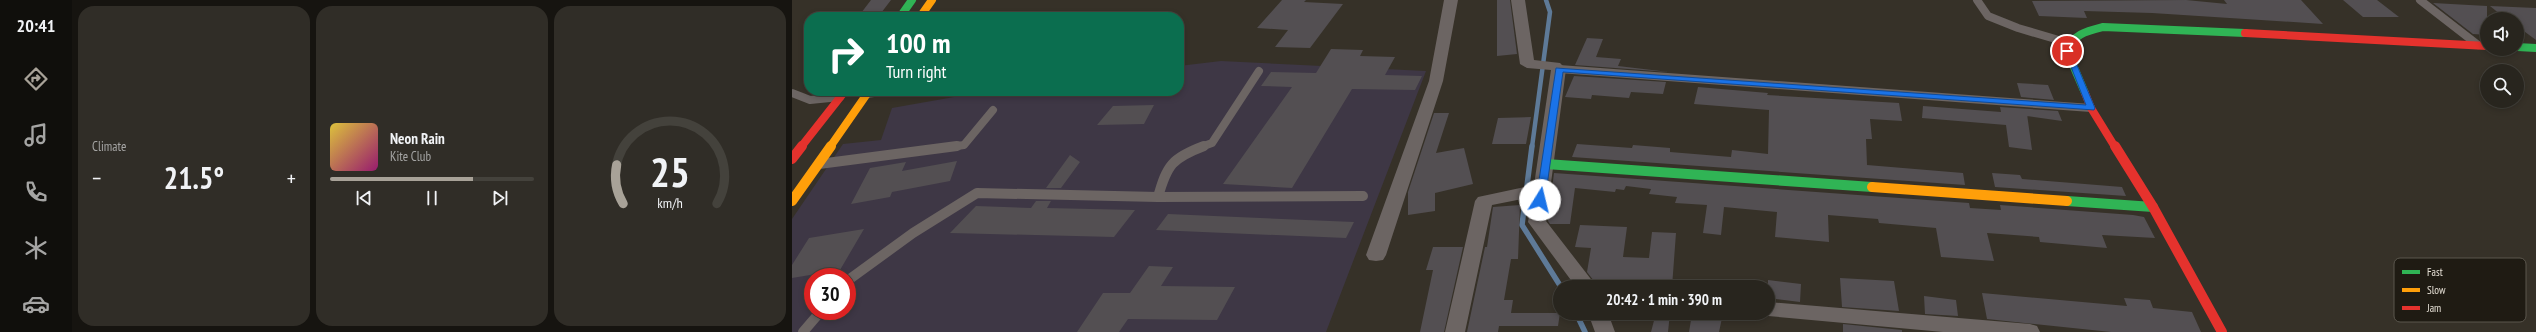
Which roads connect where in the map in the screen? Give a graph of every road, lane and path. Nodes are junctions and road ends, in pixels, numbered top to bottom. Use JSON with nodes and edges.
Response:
{"nodes":[{"id":1,"x":912,"y":0,"type":"edge"},
{"id":2,"x":932,"y":0,"type":"edge"},
{"id":3,"x":1451,"y":0,"type":"edge"},
{"id":4,"x":1518,"y":0,"type":"edge"},
{"id":5,"x":1977,"y":0,"type":"edge"},
{"id":6,"x":2420,"y":0,"type":"edge"},
{"id":7,"x":904,"y":12,"type":"edge"},
{"id":8,"x":924,"y":12,"type":"edge"},
{"id":9,"x":2069,"y":43,"type":"junction"},
{"id":10,"x":2480,"y":44,"type":"edge"},
{"id":11,"x":2480,"y":46,"type":"edge"},
{"id":12,"x":2524,"y":47,"type":"edge"},
{"id":13,"x":2536,"y":48,"type":"edge"},
{"id":14,"x":1559,"y":70,"type":"junction"},
{"id":15,"x":1259,"y":71,"type":"dead end"},
{"id":16,"x":792,"y":93,"type":"edge"},
{"id":17,"x":832,"y":96,"type":"edge"},
{"id":18,"x":841,"y":96,"type":"edge"},
{"id":19,"x":865,"y":96,"type":"edge"},
{"id":20,"x":2091,"y":108,"type":"junction"},
{"id":21,"x":993,"y":110,"type":"dead end"},
{"id":22,"x":792,"y":159,"type":"edge"},
{"id":23,"x":818,"y":164,"type":"junction"},
{"id":24,"x":1546,"y":164,"type":"junction"},
{"id":25,"x":1532,"y":191,"type":"junction"},
{"id":26,"x":1363,"y":196,"type":"dead end"},
{"id":27,"x":1158,"y":197,"type":"junction"},
{"id":28,"x":792,"y":201,"type":"edge"},
{"id":29,"x":2153,"y":207,"type":"junction"},
{"id":30,"x":1376,"y":255,"type":"dead end"},
{"id":31,"x":856,"y":274,"type":"edge"},
{"id":32,"x":1582,"y":280,"type":"edge"},
{"id":33,"x":1775,"y":310,"type":"edge"},
{"id":34,"x":814,"y":320,"type":"edge"},
{"id":35,"x":1601,"y":320,"type":"edge"},
{"id":36,"x":803,"y":332,"type":"edge"},
{"id":37,"x":1455,"y":332,"type":"edge"},
{"id":38,"x":1605,"y":332,"type":"edge"},
{"id":39,"x":2030,"y":332,"type":"edge"},
{"id":40,"x":2222,"y":332,"type":"edge"}],
"edges":[{"from":1,"to":7,"type":"main road"},
{"from":2,"to":8,"type":"main road"},
{"from":3,"to":30,"type":"street"},
{"from":4,"to":14,"type":"street"},
{"from":5,"to":9,"type":"lane"},
{"from":6,"to":10,"type":"lane"},
{"from":9,"to":11,"type":"main road"},
{"from":9,"to":20,"type":"main road"},
{"from":12,"to":13,"type":"main road"},
{"from":14,"to":20,"type":"lane"},
{"from":14,"to":24,"type":"street"},
{"from":15,"to":27,"type":"lane"},
{"from":16,"to":17,"type":"lane"},
{"from":18,"to":22,"type":"main road"},
{"from":19,"to":23,"type":"main road"},
{"from":20,"to":29,"type":"main road"},
{"from":21,"to":23,"type":"lane"},
{"from":23,"to":28,"type":"main road"},
{"from":24,"to":25,"type":"street"},
{"from":24,"to":29,"type":"main road"},
{"from":25,"to":32,"type":"street"},
{"from":25,"to":37,"type":"street"},
{"from":26,"to":27,"type":"lane"},
{"from":27,"to":31,"type":"lane"},
{"from":29,"to":40,"type":"main road"},
{"from":33,"to":39,"type":"street"},
{"from":34,"to":36,"type":"lane"},
{"from":35,"to":38,"type":"street"}]}
